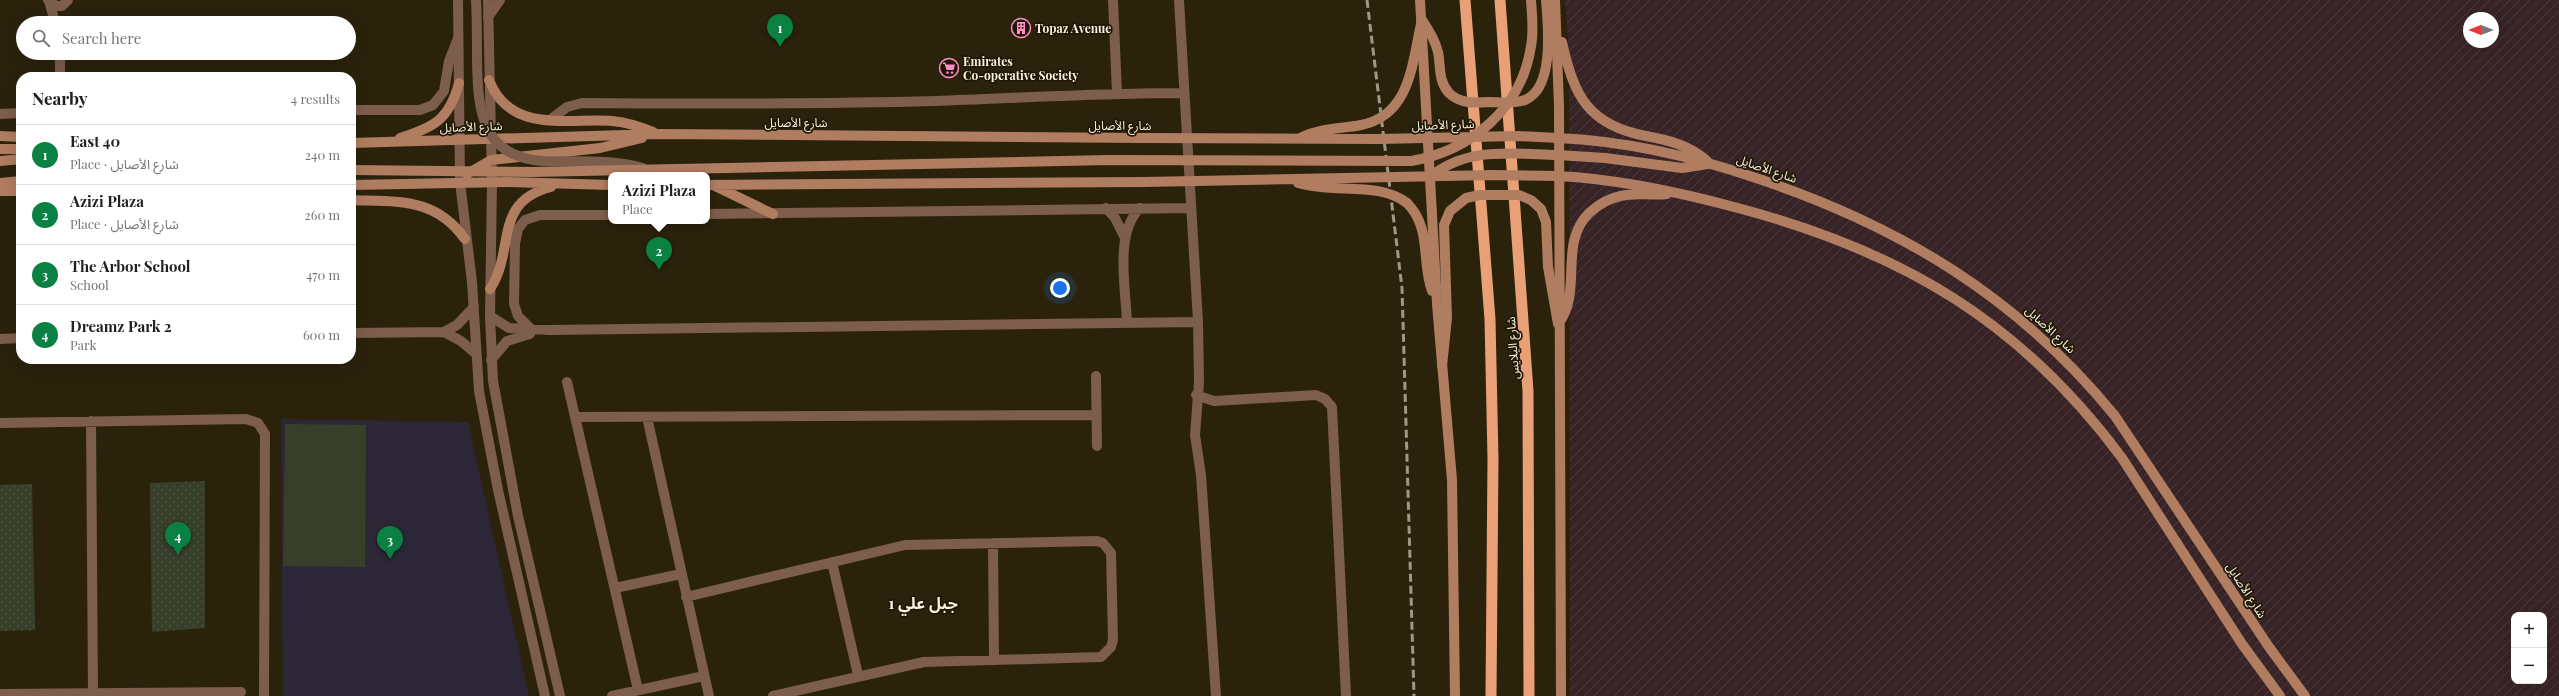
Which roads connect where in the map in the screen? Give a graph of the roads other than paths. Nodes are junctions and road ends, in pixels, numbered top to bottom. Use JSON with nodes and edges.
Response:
{"nodes":[{"id":1,"x":476,"y":0,"type":"edge"},
{"id":2,"x":488,"y":0,"type":"edge"},
{"id":3,"x":500,"y":0,"type":"edge"},
{"id":4,"x":1113,"y":0,"type":"edge"},
{"id":5,"x":1179,"y":0,"type":"edge"},
{"id":6,"x":1420,"y":0,"type":"edge"},
{"id":7,"x":1465,"y":0,"type":"edge"},
{"id":8,"x":1500,"y":0,"type":"edge"},
{"id":9,"x":1531,"y":0,"type":"edge"},
{"id":10,"x":1546,"y":0,"type":"edge"},
{"id":11,"x":1555,"y":0,"type":"edge"},
{"id":12,"x":68,"y":1,"type":"edge"},
{"id":13,"x":49,"y":2,"type":"edge"},
{"id":14,"x":456,"y":2,"type":"edge"},
{"id":15,"x":1556,"y":13,"type":"junction"},
{"id":16,"x":53,"y":16,"type":"edge"},
{"id":17,"x":63,"y":16,"type":"edge"},
{"id":18,"x":488,"y":17,"type":"junction"},
{"id":19,"x":1422,"y":20,"type":"junction"},
{"id":20,"x":458,"y":36,"type":"junction"},
{"id":21,"x":59,"y":60,"type":"edge"},
{"id":22,"x":60,"y":72,"type":"edge"},
{"id":23,"x":490,"y":80,"type":"junction"},
{"id":24,"x":459,"y":83,"type":"junction"},
{"id":25,"x":1117,"y":93,"type":"junction"},
{"id":26,"x":1184,"y":94,"type":"junction"},
{"id":27,"x":356,"y":110,"type":"edge"},
{"id":28,"x":16,"y":113,"type":"edge"},
{"id":29,"x":0,"y":114,"type":"edge"},
{"id":30,"x":550,"y":120,"type":"junction"},
{"id":31,"x":659,"y":134,"type":"junction"},
{"id":32,"x":0,"y":136,"type":"edge"},
{"id":33,"x":16,"y":137,"type":"edge"},
{"id":34,"x":1428,"y":137,"type":"junction"},
{"id":35,"x":491,"y":138,"type":"junction"},
{"id":36,"x":1558,"y":138,"type":"junction"},
{"id":37,"x":458,"y":139,"type":"junction"},
{"id":38,"x":1297,"y":140,"type":"junction"},
{"id":39,"x":387,"y":142,"type":"junction"},
{"id":40,"x":356,"y":143,"type":"edge"},
{"id":41,"x":0,"y":149,"type":"edge"},
{"id":42,"x":16,"y":149,"type":"edge"},
{"id":43,"x":1558,"y":155,"type":"junction"},
{"id":44,"x":16,"y":159,"type":"edge"},
{"id":45,"x":0,"y":160,"type":"edge"},
{"id":46,"x":491,"y":160,"type":"junction"},
{"id":47,"x":1710,"y":163,"type":"junction"},
{"id":48,"x":356,"y":170,"type":"edge"},
{"id":49,"x":651,"y":170,"type":"junction"},
{"id":50,"x":1558,"y":176,"type":"junction"},
{"id":51,"x":1430,"y":177,"type":"junction"},
{"id":52,"x":0,"y":180,"type":"edge"},
{"id":53,"x":1289,"y":180,"type":"junction"},
{"id":54,"x":16,"y":181,"type":"edge"},
{"id":55,"x":16,"y":181,"type":"edge"},
{"id":56,"x":460,"y":182,"type":"junction"},
{"id":57,"x":492,"y":182,"type":"junction"},
{"id":58,"x":0,"y":183,"type":"edge"},
{"id":59,"x":356,"y":185,"type":"edge"},
{"id":60,"x":559,"y":185,"type":"junction"},
{"id":61,"x":608,"y":185,"type":"edge"},
{"id":62,"x":710,"y":185,"type":"edge"},
{"id":63,"x":0,"y":191,"type":"edge"},
{"id":64,"x":16,"y":191,"type":"edge"},
{"id":65,"x":1677,"y":192,"type":"junction"},
{"id":66,"x":356,"y":200,"type":"edge"},
{"id":67,"x":1106,"y":208,"type":"junction"},
{"id":68,"x":1140,"y":208,"type":"junction"},
{"id":69,"x":1190,"y":208,"type":"junction"},
{"id":70,"x":710,"y":214,"type":"edge"},
{"id":71,"x":773,"y":214,"type":"junction"},
{"id":72,"x":608,"y":215,"type":"edge"},
{"id":73,"x":1124,"y":236,"type":"junction"},
{"id":74,"x":465,"y":240,"type":"junction"},
{"id":75,"x":490,"y":289,"type":"junction"},
{"id":76,"x":1437,"y":304,"type":"junction"},
{"id":77,"x":474,"y":307,"type":"junction"},
{"id":78,"x":490,"y":316,"type":"junction"},
{"id":79,"x":1198,"y":322,"type":"junction"},
{"id":80,"x":1127,"y":323,"type":"junction"},
{"id":81,"x":1558,"y":324,"type":"junction"},
{"id":82,"x":531,"y":329,"type":"junction"},
{"id":83,"x":550,"y":330,"type":"junction"},
{"id":84,"x":444,"y":332,"type":"junction"},
{"id":85,"x":356,"y":333,"type":"edge"},
{"id":86,"x":16,"y":338,"type":"edge"},
{"id":87,"x":0,"y":339,"type":"edge"},
{"id":88,"x":475,"y":353,"type":"junction"},
{"id":89,"x":491,"y":360,"type":"junction"},
{"id":90,"x":1442,"y":366,"type":"junction"},
{"id":91,"x":1096,"y":376,"type":"dead end"},
{"id":92,"x":567,"y":382,"type":"dead end"},
{"id":93,"x":1196,"y":395,"type":"junction"},
{"id":94,"x":1096,"y":415,"type":"junction"},
{"id":95,"x":576,"y":417,"type":"junction"},
{"id":96,"x":647,"y":417,"type":"junction"},
{"id":97,"x":91,"y":422,"type":"junction"},
{"id":98,"x":0,"y":423,"type":"edge"},
{"id":99,"x":1097,"y":446,"type":"dead end"},
{"id":100,"x":993,"y":543,"type":"junction"},
{"id":101,"x":832,"y":562,"type":"junction"},
{"id":102,"x":681,"y":574,"type":"junction"},
{"id":103,"x":615,"y":588,"type":"junction"},
{"id":104,"x":686,"y":597,"type":"junction"},
{"id":105,"x":994,"y":660,"type":"junction"},
{"id":106,"x":858,"y":675,"type":"junction"},
{"id":107,"x":704,"y":676,"type":"junction"},
{"id":108,"x":638,"y":690,"type":"junction"},
{"id":109,"x":241,"y":692,"type":"dead end"},
{"id":110,"x":93,"y":693,"type":"junction"},
{"id":111,"x":0,"y":694,"type":"edge"},
{"id":112,"x":264,"y":696,"type":"edge"},
{"id":113,"x":546,"y":696,"type":"edge"},
{"id":114,"x":560,"y":696,"type":"edge"},
{"id":115,"x":612,"y":696,"type":"edge"},
{"id":116,"x":709,"y":696,"type":"edge"},
{"id":117,"x":773,"y":696,"type":"edge"},
{"id":118,"x":1216,"y":696,"type":"edge"},
{"id":119,"x":1346,"y":696,"type":"edge"},
{"id":120,"x":1455,"y":696,"type":"edge"},
{"id":121,"x":1491,"y":696,"type":"edge"},
{"id":122,"x":1529,"y":696,"type":"edge"},
{"id":123,"x":1561,"y":696,"type":"edge"},
{"id":124,"x":2280,"y":696,"type":"edge"},
{"id":125,"x":2305,"y":696,"type":"edge"}],
"edges":[{"from":1,"to":49,"type":"street","bridge":true},
{"from":2,"to":18,"type":"street"},
{"from":3,"to":18,"type":"street"},
{"from":4,"to":25,"type":"street"},
{"from":5,"to":26,"type":"street"},
{"from":6,"to":19,"type":"main road"},
{"from":7,"to":121,"type":"highway","name":"شارع اليلايس"},
{"from":8,"to":122,"type":"highway","name":"شارع اليلايس"},
{"from":9,"to":49,"type":"main road","bridge":true},
{"from":10,"to":19,"type":"main road","bridge":true},
{"from":11,"to":15,"type":"main road"},
{"from":12,"to":13,"type":"street"},
{"from":12,"to":17,"type":"street"},
{"from":13,"to":16,"type":"street"},
{"from":14,"to":20,"type":"street"},
{"from":15,"to":36,"type":"main road"},
{"from":15,"to":47,"type":"main road"},
{"from":18,"to":23,"type":"street"},
{"from":19,"to":34,"type":"main road","bridge":true},
{"from":19,"to":38,"type":"main road","bridge":true},
{"from":20,"to":24,"type":"street"},
{"from":20,"to":27,"type":"street"},
{"from":21,"to":22,"type":"street"},
{"from":23,"to":30,"type":"main road"},
{"from":23,"to":35,"type":"street"},
{"from":24,"to":37,"type":"street"},
{"from":24,"to":39,"type":"main road"},
{"from":25,"to":26,"type":"street"},
{"from":25,"to":30,"type":"street"},
{"from":26,"to":69,"type":"street"},
{"from":28,"to":29,"type":"street"},
{"from":30,"to":31,"type":"main road"},
{"from":31,"to":35,"type":"main road","name":"شارع الأصايل"},
{"from":31,"to":38,"type":"main road","name":"شارع الأصايل","bridge":true},
{"from":31,"to":46,"type":"main road"},
{"from":32,"to":33,"type":"main road"},
{"from":34,"to":36,"type":"main road","name":"شارع الأصايل","bridge":true},
{"from":34,"to":38,"type":"main road","name":"شارع الأصايل","bridge":true},
{"from":34,"to":51,"type":"main road","bridge":true},
{"from":35,"to":37,"type":"main road","name":"شارع الأصايل"},
{"from":35,"to":46,"type":"street"},
{"from":36,"to":43,"type":"main road"},
{"from":36,"to":47,"type":"main road","name":"شارع الأصايل"},
{"from":37,"to":39,"type":"main road","name":"شارع الأصايل"},
{"from":37,"to":56,"type":"street"},
{"from":39,"to":40,"type":"main road","name":"شارع الأصايل"},
{"from":41,"to":42,"type":"main road"},
{"from":43,"to":47,"type":"main road"},
{"from":43,"to":50,"type":"main road"},
{"from":43,"to":51,"type":"main road","bridge":true},
{"from":44,"to":45,"type":"main road"},
{"from":46,"to":56,"type":"main road"},
{"from":46,"to":57,"type":"street"},
{"from":47,"to":125,"type":"main road","name":"شارع الأصايل"},
{"from":48,"to":49,"type":"main road","bridge":true},
{"from":50,"to":51,"type":"main road","bridge":true},
{"from":50,"to":65,"type":"main road"},
{"from":50,"to":81,"type":"main road","bridge":true},
{"from":51,"to":53,"type":"main road","bridge":true},
{"from":51,"to":76,"type":"main road"},
{"from":52,"to":54,"type":"street"},
{"from":53,"to":62,"type":"main road","bridge":true},
{"from":53,"to":76,"type":"main road","bridge":true},
{"from":55,"to":58,"type":"main road"},
{"from":56,"to":57,"type":"main road"},
{"from":56,"to":59,"type":"main road"},
{"from":56,"to":74,"type":"street"},
{"from":57,"to":60,"type":"main road"},
{"from":57,"to":75,"type":"street"},
{"from":60,"to":61,"type":"main road"},
{"from":60,"to":75,"type":"main road"},
{"from":62,"to":71,"type":"main road"},
{"from":63,"to":64,"type":"main road"},
{"from":65,"to":81,"type":"main road"},
{"from":65,"to":124,"type":"main road"},
{"from":66,"to":74,"type":"main road"},
{"from":67,"to":68,"type":"street"},
{"from":67,"to":71,"type":"street"},
{"from":67,"to":73,"type":"street"},
{"from":68,"to":69,"type":"street"},
{"from":68,"to":73,"type":"street"},
{"from":69,"to":79,"type":"street"},
{"from":70,"to":71,"type":"street"},
{"from":72,"to":82,"type":"street"},
{"from":73,"to":80,"type":"street"},
{"from":74,"to":77,"type":"street"},
{"from":75,"to":78,"type":"street"},
{"from":76,"to":90,"type":"main road","bridge":true},
{"from":77,"to":84,"type":"street"},
{"from":77,"to":88,"type":"street"},
{"from":78,"to":82,"type":"street"},
{"from":78,"to":89,"type":"street"},
{"from":79,"to":80,"type":"street"},
{"from":79,"to":93,"type":"street"},
{"from":80,"to":83,"type":"street"},
{"from":81,"to":90,"type":"main road","bridge":true},
{"from":81,"to":123,"type":"main road"},
{"from":82,"to":83,"type":"street"},
{"from":83,"to":89,"type":"street"},
{"from":84,"to":85,"type":"street"},
{"from":84,"to":88,"type":"street"},
{"from":86,"to":87,"type":"street"},
{"from":88,"to":113,"type":"street"},
{"from":89,"to":114,"type":"street"},
{"from":90,"to":120,"type":"main road"},
{"from":91,"to":94,"type":"street"},
{"from":92,"to":95,"type":"street"},
{"from":93,"to":118,"type":"street"},
{"from":93,"to":119,"type":"street"},
{"from":94,"to":96,"type":"street"},
{"from":94,"to":99,"type":"street"},
{"from":95,"to":96,"type":"street"},
{"from":95,"to":103,"type":"street"},
{"from":96,"to":102,"type":"street"},
{"from":97,"to":98,"type":"street"},
{"from":97,"to":110,"type":"street"},
{"from":97,"to":112,"type":"street"},
{"from":100,"to":101,"type":"street"},
{"from":100,"to":105,"type":"street"},
{"from":100,"to":105,"type":"street"},
{"from":101,"to":104,"type":"street"},
{"from":101,"to":106,"type":"street"},
{"from":102,"to":103,"type":"street"},
{"from":102,"to":104,"type":"street"},
{"from":103,"to":108,"type":"street"},
{"from":104,"to":107,"type":"street"},
{"from":105,"to":106,"type":"street"},
{"from":106,"to":117,"type":"street"},
{"from":107,"to":108,"type":"street"},
{"from":107,"to":116,"type":"street"},
{"from":108,"to":115,"type":"street"},
{"from":109,"to":110,"type":"street"},
{"from":110,"to":111,"type":"street"}]}
